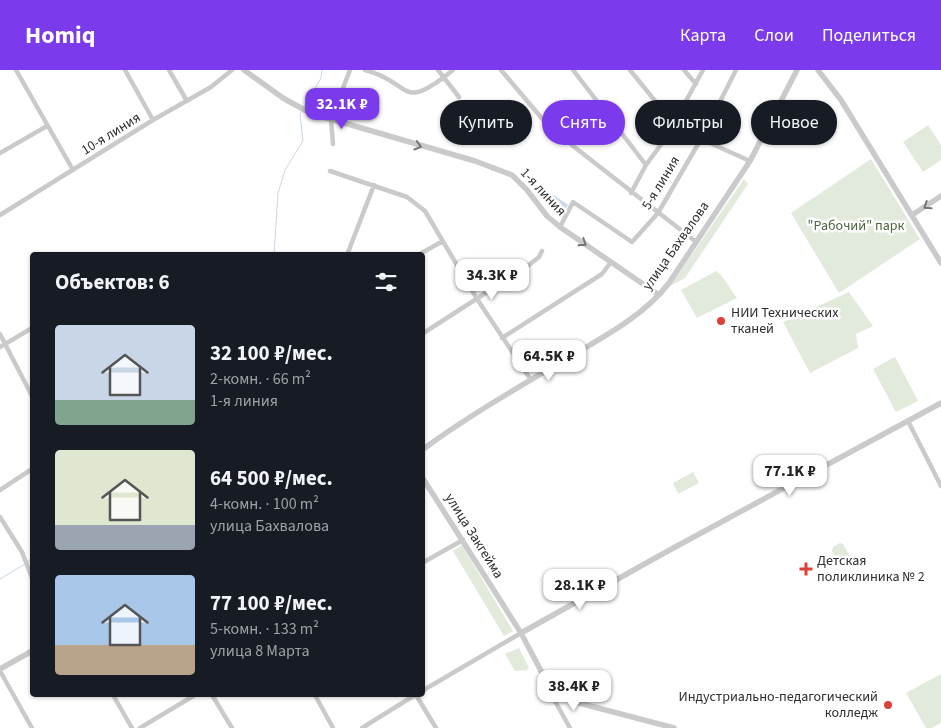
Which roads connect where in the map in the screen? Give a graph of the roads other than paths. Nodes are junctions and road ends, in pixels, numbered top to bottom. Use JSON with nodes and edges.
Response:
{"nodes":[{"id":1,"x":16,"y":70,"type":"edge"},
{"id":2,"x":125,"y":70,"type":"edge"},
{"id":3,"x":169,"y":70,"type":"edge"},
{"id":4,"x":232,"y":70,"type":"edge"},
{"id":5,"x":244,"y":70,"type":"edge"},
{"id":6,"x":350,"y":70,"type":"edge"},
{"id":7,"x":365,"y":70,"type":"edge"},
{"id":8,"x":438,"y":70,"type":"edge"},
{"id":9,"x":453,"y":70,"type":"edge"},
{"id":10,"x":501,"y":70,"type":"edge"},
{"id":11,"x":573,"y":70,"type":"edge"},
{"id":12,"x":630,"y":70,"type":"edge"},
{"id":13,"x":684,"y":70,"type":"edge"},
{"id":14,"x":703,"y":70,"type":"edge"},
{"id":15,"x":736,"y":70,"type":"edge"},
{"id":16,"x":797,"y":70,"type":"edge"},
{"id":17,"x":818,"y":70,"type":"edge"},
{"id":18,"x":444,"y":77,"type":"junction"},
{"id":19,"x":696,"y":84,"type":"junction"},
{"id":20,"x":459,"y":97,"type":"dead end"},
{"id":21,"x":654,"y":100,"type":"edge"},
{"id":22,"x":687,"y":100,"type":"edge"},
{"id":23,"x":721,"y":100,"type":"edge"},
{"id":24,"x":187,"y":101,"type":"junction"},
{"id":25,"x":331,"y":119,"type":"junction"},
{"id":26,"x":154,"y":120,"type":"junction"},
{"id":27,"x":47,"y":126,"type":"junction"},
{"id":28,"x":333,"y":144,"type":"dead end"},
{"id":29,"x":661,"y":145,"type":"edge"},
{"id":30,"x":698,"y":145,"type":"edge"},
{"id":31,"x":714,"y":145,"type":"edge"},
{"id":32,"x":1,"y":151,"type":"edge"},
{"id":33,"x":750,"y":161,"type":"junction"},
{"id":34,"x":646,"y":165,"type":"junction"},
{"id":35,"x":73,"y":170,"type":"junction"},
{"id":36,"x":330,"y":171,"type":"dead end"},
{"id":37,"x":374,"y":186,"type":"junction"},
{"id":38,"x":631,"y":192,"type":"junction"},
{"id":39,"x":941,"y":196,"type":"edge"},
{"id":40,"x":658,"y":213,"type":"junction"},
{"id":41,"x":0,"y":215,"type":"edge"},
{"id":42,"x":912,"y":215,"type":"junction"},
{"id":43,"x":560,"y":227,"type":"junction"},
{"id":44,"x":443,"y":240,"type":"junction"},
{"id":45,"x":695,"y":241,"type":"junction"},
{"id":46,"x":542,"y":251,"type":"dead end"},
{"id":47,"x":348,"y":252,"type":"edge"},
{"id":48,"x":423,"y":252,"type":"edge"},
{"id":49,"x":611,"y":262,"type":"junction"},
{"id":50,"x":941,"y":263,"type":"edge"},
{"id":51,"x":659,"y":295,"type":"junction"},
{"id":52,"x":477,"y":299,"type":"junction"},
{"id":53,"x":30,"y":329,"type":"edge"},
{"id":54,"x":425,"y":332,"type":"edge"},
{"id":55,"x":0,"y":334,"type":"edge"},
{"id":56,"x":502,"y":338,"type":"junction"},
{"id":57,"x":6,"y":344,"type":"junction"},
{"id":58,"x":0,"y":347,"type":"edge"},
{"id":59,"x":531,"y":380,"type":"junction"},
{"id":60,"x":30,"y":392,"type":"edge"},
{"id":61,"x":941,"y":403,"type":"edge"},
{"id":62,"x":908,"y":421,"type":"junction"},
{"id":63,"x":425,"y":448,"type":"edge"},
{"id":64,"x":30,"y":470,"type":"edge"},
{"id":65,"x":425,"y":482,"type":"edge"},
{"id":66,"x":941,"y":486,"type":"edge"},
{"id":67,"x":0,"y":490,"type":"edge"},
{"id":68,"x":0,"y":517,"type":"edge"},
{"id":69,"x":463,"y":540,"type":"junction"},
{"id":70,"x":425,"y":561,"type":"edge"},
{"id":71,"x":30,"y":573,"type":"edge"},
{"id":72,"x":521,"y":633,"type":"junction"},
{"id":73,"x":30,"y":652,"type":"edge"},
{"id":74,"x":0,"y":670,"type":"edge"},
{"id":75,"x":550,"y":686,"type":"junction"},
{"id":76,"x":425,"y":689,"type":"edge"},
{"id":77,"x":114,"y":697,"type":"edge"},
{"id":78,"x":192,"y":697,"type":"edge"},
{"id":79,"x":213,"y":697,"type":"edge"},
{"id":80,"x":316,"y":697,"type":"edge"},
{"id":81,"x":412,"y":697,"type":"edge"},
{"id":82,"x":416,"y":697,"type":"edge"},
{"id":83,"x":32,"y":728,"type":"edge"},
{"id":84,"x":132,"y":728,"type":"edge"},
{"id":85,"x":140,"y":728,"type":"edge"},
{"id":86,"x":232,"y":728,"type":"edge"},
{"id":87,"x":334,"y":728,"type":"edge"},
{"id":88,"x":362,"y":728,"type":"edge"},
{"id":89,"x":436,"y":728,"type":"edge"},
{"id":90,"x":570,"y":728,"type":"edge"},
{"id":91,"x":674,"y":728,"type":"edge"}],
"edges":[{"from":1,"to":27,"type":"street"},
{"from":2,"to":26,"type":"street"},
{"from":3,"to":24,"type":"street"},
{"from":4,"to":24,"type":"street","name":"10-я линия"},
{"from":5,"to":25,"type":"street","name":"1-я линия"},
{"from":6,"to":25,"type":"street"},
{"from":7,"to":18,"type":"street"},
{"from":8,"to":18,"type":"street"},
{"from":9,"to":18,"type":"street"},
{"from":10,"to":38,"type":"street"},
{"from":11,"to":34,"type":"street"},
{"from":12,"to":21,"type":"street"},
{"from":13,"to":19,"type":"street"},
{"from":14,"to":19,"type":"street"},
{"from":15,"to":23,"type":"street","name":"5-я линия"},
{"from":16,"to":33,"type":"street","name":"улица Бахвалова"},
{"from":17,"to":42,"type":"street"},
{"from":18,"to":20,"type":"street"},
{"from":19,"to":22,"type":"street"},
{"from":24,"to":26,"type":"street","name":"10-я линия"},
{"from":25,"to":28,"type":"street"},
{"from":25,"to":43,"type":"street","name":"1-я линия","one_way":true},
{"from":26,"to":35,"type":"street","name":"10-я линия"},
{"from":27,"to":32,"type":"street"},
{"from":27,"to":35,"type":"street"},
{"from":29,"to":34,"type":"street"},
{"from":30,"to":40,"type":"street","name":"5-я линия"},
{"from":31,"to":33,"type":"street"},
{"from":33,"to":45,"type":"street","name":"улица Бахвалова"},
{"from":34,"to":38,"type":"street"},
{"from":35,"to":41,"type":"street","name":"10-я линия"},
{"from":36,"to":37,"type":"street"},
{"from":37,"to":44,"type":"street"},
{"from":37,"to":47,"type":"street"},
{"from":38,"to":40,"type":"street"},
{"from":39,"to":42,"type":"street","one_way":true},
{"from":40,"to":43,"type":"street","name":"5-я линия"},
{"from":40,"to":45,"type":"street"},
{"from":42,"to":50,"type":"street"},
{"from":43,"to":49,"type":"street","name":"1-я линия","one_way":true},
{"from":44,"to":48,"type":"street"},
{"from":44,"to":52,"type":"street"},
{"from":45,"to":51,"type":"street","name":"улица Бахвалова"},
{"from":46,"to":52,"type":"street"},
{"from":49,"to":51,"type":"street","name":"1-я линия"},
{"from":49,"to":56,"type":"street"},
{"from":51,"to":59,"type":"street","name":"улица Бахвалова"},
{"from":52,"to":54,"type":"street"},
{"from":52,"to":56,"type":"street"},
{"from":53,"to":57,"type":"street"},
{"from":55,"to":57,"type":"street"},
{"from":56,"to":59,"type":"street"},
{"from":57,"to":58,"type":"street"},
{"from":57,"to":60,"type":"street"},
{"from":59,"to":63,"type":"street","name":"улица Бахвалова"},
{"from":61,"to":62,"type":"street"},
{"from":62,"to":66,"type":"street"},
{"from":62,"to":72,"type":"street"},
{"from":64,"to":67,"type":"street"},
{"from":65,"to":69,"type":"street","name":"улица Закгейма"},
{"from":68,"to":71,"type":"street"},
{"from":69,"to":70,"type":"street"},
{"from":69,"to":72,"type":"street","name":"улица Закгейма"},
{"from":72,"to":75,"type":"street","name":"улица Закгейма"},
{"from":72,"to":76,"type":"street"},
{"from":73,"to":74,"type":"street"},
{"from":74,"to":83,"type":"street"},
{"from":75,"to":90,"type":"street","name":"улица Закгейма"},
{"from":75,"to":91,"type":"street","name":"улица Закгейма"},
{"from":77,"to":84,"type":"street"},
{"from":78,"to":85,"type":"street"},
{"from":79,"to":86,"type":"street"},
{"from":80,"to":87,"type":"street"},
{"from":81,"to":88,"type":"street"},
{"from":82,"to":89,"type":"street"}]}
